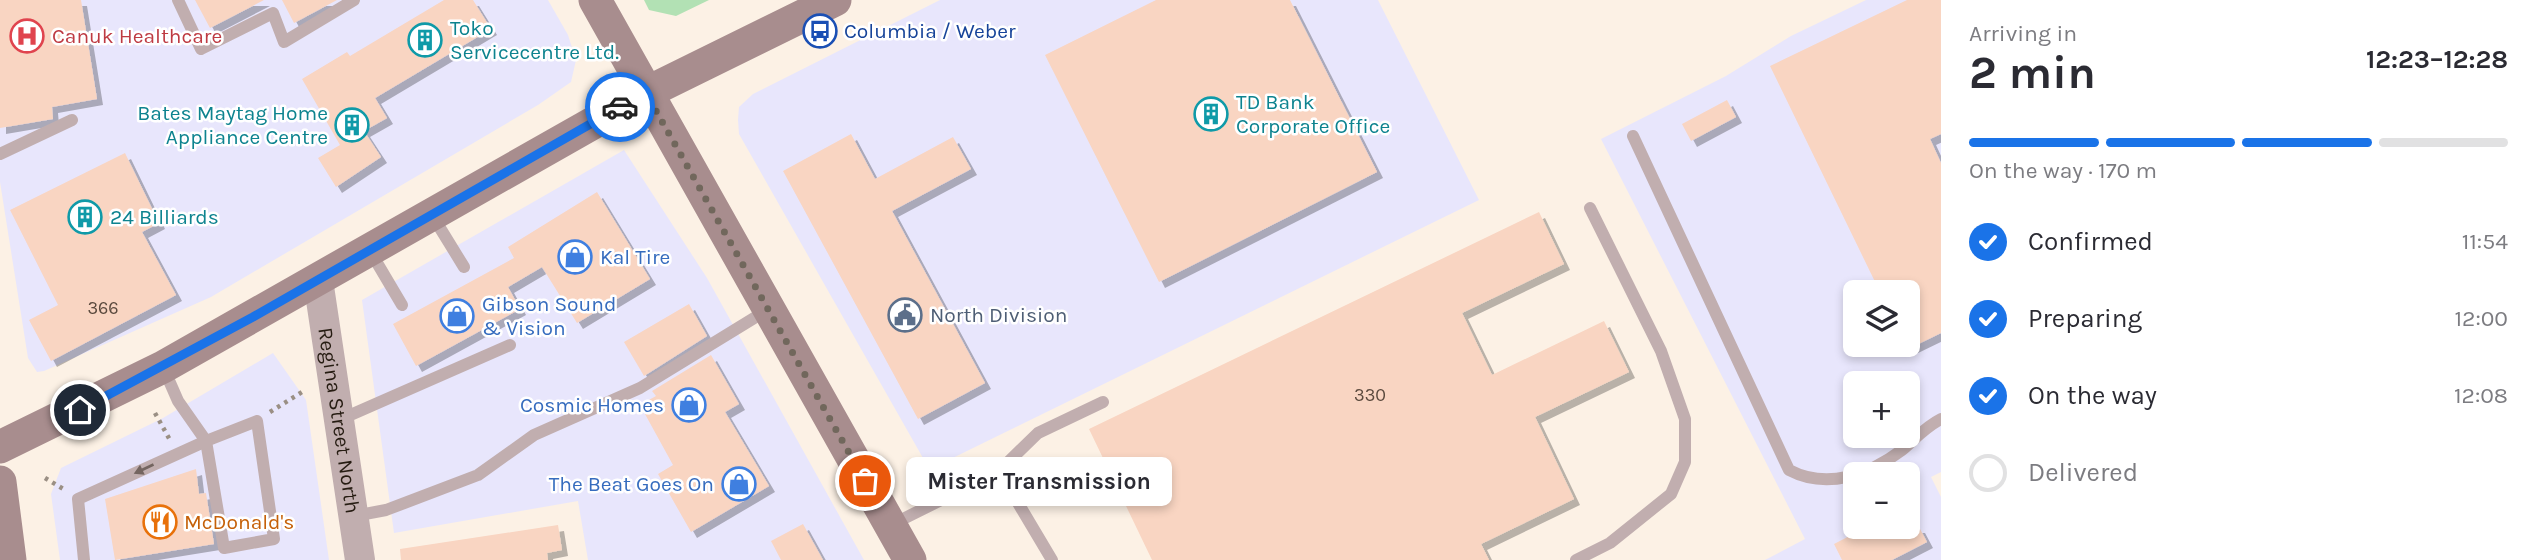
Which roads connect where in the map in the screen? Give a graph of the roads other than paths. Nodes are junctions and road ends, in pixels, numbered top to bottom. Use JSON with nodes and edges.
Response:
{"nodes":[{"id":1,"x":178,"y":0,"type":"edge"},
{"id":2,"x":354,"y":0,"type":"edge"},
{"id":3,"x":595,"y":0,"type":"edge"},
{"id":4,"x":835,"y":0,"type":"edge"},
{"id":5,"x":646,"y":93,"type":"junction"},
{"id":6,"x":72,"y":120,"type":"dead end"},
{"id":7,"x":1633,"y":136,"type":"dead end"},
{"id":8,"x":0,"y":154,"type":"edge"},
{"id":9,"x":1590,"y":208,"type":"dead end"},
{"id":10,"x":431,"y":215,"type":"junction"},
{"id":11,"x":369,"y":251,"type":"junction"},
{"id":12,"x":464,"y":267,"type":"dead end"},
{"id":13,"x":318,"y":280,"type":"junction"},
{"id":14,"x":402,"y":304,"type":"dead end"},
{"id":15,"x":768,"y":310,"type":"junction"},
{"id":16,"x":510,"y":345,"type":"dead end"},
{"id":17,"x":163,"y":367,"type":"junction"},
{"id":18,"x":1103,"y":402,"type":"dead end"},
{"id":19,"x":1941,"y":419,"type":"edge"},
{"id":20,"x":338,"y":420,"type":"junction"},
{"id":21,"x":206,"y":441,"type":"junction"},
{"id":22,"x":0,"y":447,"type":"edge"},
{"id":23,"x":999,"y":471,"type":"junction"},
{"id":24,"x":0,"y":482,"type":"edge"},
{"id":25,"x":354,"y":516,"type":"junction"},
{"id":26,"x":890,"y":525,"type":"junction"},
{"id":27,"x":224,"y":548,"type":"junction"},
{"id":28,"x":10,"y":560,"type":"edge"},
{"id":29,"x":84,"y":560,"type":"edge"},
{"id":30,"x":216,"y":560,"type":"edge"},
{"id":31,"x":360,"y":560,"type":"edge"},
{"id":32,"x":910,"y":560,"type":"edge"},
{"id":33,"x":1052,"y":560,"type":"edge"},
{"id":34,"x":1576,"y":560,"type":"edge"}],
"edges":[{"from":1,"to":2,"type":"lane"},
{"from":3,"to":5,"type":"main road"},
{"from":4,"to":5,"type":"main road"},
{"from":5,"to":10,"type":"main road"},
{"from":5,"to":15,"type":"main road"},
{"from":6,"to":8,"type":"lane"},
{"from":7,"to":19,"type":"lane"},
{"from":9,"to":34,"type":"lane"},
{"from":10,"to":11,"type":"main road"},
{"from":10,"to":12,"type":"lane"},
{"from":11,"to":13,"type":"main road"},
{"from":11,"to":14,"type":"lane"},
{"from":13,"to":17,"type":"main road"},
{"from":13,"to":20,"type":"street","name":"Regina Street North"},
{"from":15,"to":25,"type":"lane"},
{"from":15,"to":26,"type":"main road"},
{"from":16,"to":20,"type":"lane"},
{"from":17,"to":21,"type":"lane"},
{"from":17,"to":22,"type":"main road"},
{"from":18,"to":23,"type":"lane"},
{"from":20,"to":25,"type":"street","name":"Regina Street North"},
{"from":21,"to":27,"type":"lane"},
{"from":21,"to":27,"type":"lane"},
{"from":21,"to":29,"type":"lane","one_way":true},
{"from":23,"to":26,"type":"lane"},
{"from":23,"to":33,"type":"lane"},
{"from":24,"to":28,"type":"main road"},
{"from":25,"to":31,"type":"street","name":"Regina Street North"},
{"from":26,"to":32,"type":"main road"},
{"from":27,"to":30,"type":"lane"}]}
